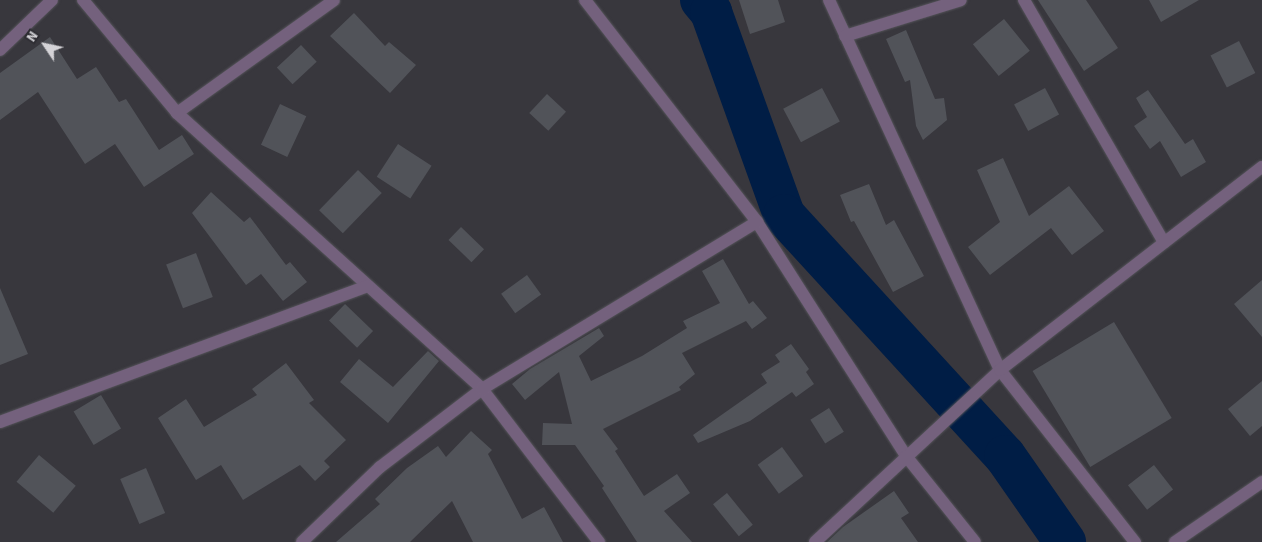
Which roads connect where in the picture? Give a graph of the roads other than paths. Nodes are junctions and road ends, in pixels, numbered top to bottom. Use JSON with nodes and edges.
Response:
{"nodes":[{"id":1,"x":52,"y":0,"type":"edge"},
{"id":2,"x":83,"y":0,"type":"edge"},
{"id":3,"x":334,"y":0,"type":"edge"},
{"id":4,"x":585,"y":0,"type":"edge"},
{"id":5,"x":829,"y":0,"type":"edge"},
{"id":6,"x":961,"y":0,"type":"edge"},
{"id":7,"x":1024,"y":0,"type":"edge"},
{"id":8,"x":845,"y":36,"type":"junction"},
{"id":9,"x":0,"y":50,"type":"edge"},
{"id":10,"x":177,"y":113,"type":"junction"},
{"id":11,"x":1262,"y":167,"type":"edge"},
{"id":12,"x":757,"y":222,"type":"junction"},
{"id":13,"x":1164,"y":242,"type":"junction"},
{"id":14,"x":368,"y":286,"type":"junction"},
{"id":15,"x":1000,"y":370,"type":"junction"},
{"id":16,"x":482,"y":389,"type":"junction"},
{"id":17,"x":0,"y":422,"type":"edge"},
{"id":18,"x":906,"y":456,"type":"junction"},
{"id":19,"x":1262,"y":482,"type":"edge"},
{"id":20,"x":302,"y":542,"type":"edge"},
{"id":21,"x":599,"y":542,"type":"edge"},
{"id":22,"x":815,"y":542,"type":"edge"},
{"id":23,"x":975,"y":542,"type":"edge"},
{"id":24,"x":1135,"y":542,"type":"edge"},
{"id":25,"x":1175,"y":542,"type":"edge"}],
"edges":[{"from":1,"to":9,"type":"street"},
{"from":2,"to":10,"type":"street"},
{"from":3,"to":10,"type":"street"},
{"from":4,"to":12,"type":"street"},
{"from":5,"to":8,"type":"street"},
{"from":6,"to":8,"type":"street"},
{"from":7,"to":13,"type":"street"},
{"from":8,"to":15,"type":"street"},
{"from":10,"to":14,"type":"street"},
{"from":11,"to":13,"type":"street"},
{"from":12,"to":16,"type":"street"},
{"from":12,"to":18,"type":"street"},
{"from":13,"to":15,"type":"street"},
{"from":14,"to":16,"type":"street"},
{"from":14,"to":17,"type":"street"},
{"from":15,"to":18,"type":"street"},
{"from":15,"to":24,"type":"street"},
{"from":16,"to":20,"type":"street"},
{"from":16,"to":21,"type":"street"},
{"from":18,"to":22,"type":"street"},
{"from":18,"to":23,"type":"street"},
{"from":19,"to":25,"type":"street"}]}
